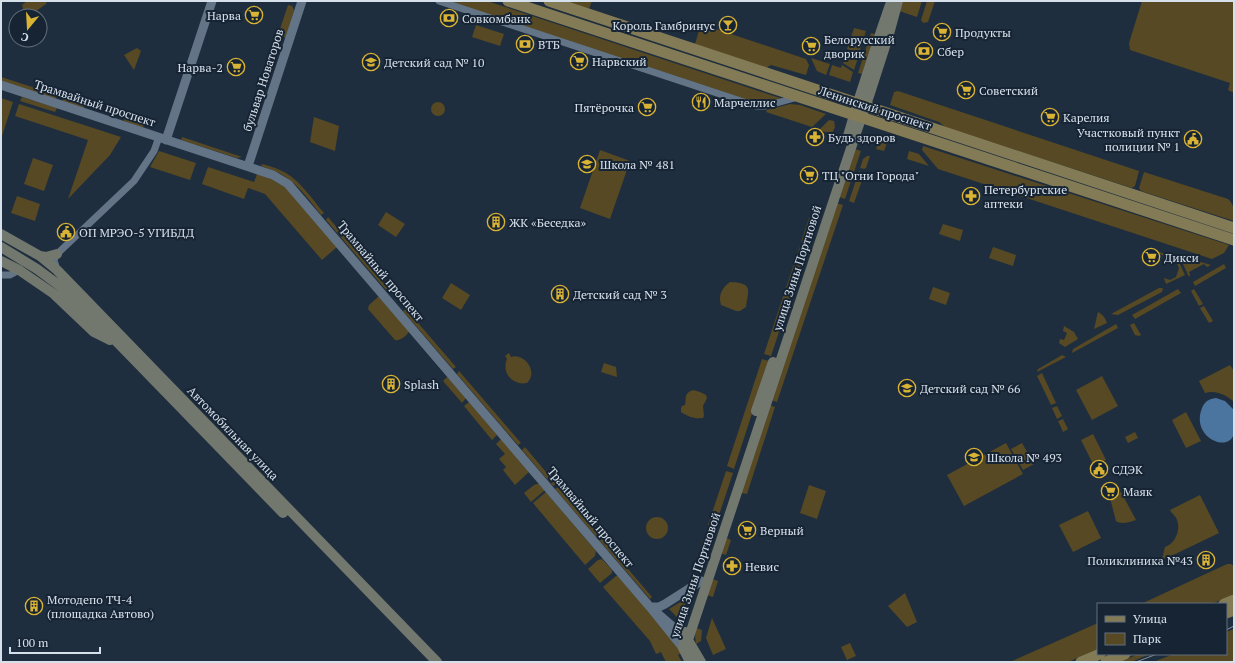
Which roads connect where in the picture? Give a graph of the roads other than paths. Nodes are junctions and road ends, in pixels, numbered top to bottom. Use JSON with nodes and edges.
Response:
{"nodes":[{"id":1,"x":212,"y":1,"type":"edge"},
{"id":2,"x":302,"y":1,"type":"edge"},
{"id":3,"x":439,"y":1,"type":"edge"},
{"id":4,"x":508,"y":1,"type":"edge"},
{"id":5,"x":549,"y":1,"type":"edge"},
{"id":6,"x":892,"y":1,"type":"edge"},
{"id":7,"x":898,"y":1,"type":"edge"},
{"id":8,"x":1,"y":85,"type":"edge"},
{"id":9,"x":798,"y":96,"type":"junction"},
{"id":10,"x":862,"y":104,"type":"junction"},
{"id":11,"x":858,"y":116,"type":"junction"},
{"id":12,"x":162,"y":138,"type":"junction"},
{"id":13,"x":248,"y":166,"type":"junction"},
{"id":14,"x":1234,"y":228,"type":"edge"},
{"id":15,"x":1,"y":234,"type":"edge"},
{"id":16,"x":1234,"y":240,"type":"edge"},
{"id":17,"x":1,"y":247,"type":"edge"},
{"id":18,"x":57,"y":254,"type":"junction"},
{"id":19,"x":40,"y":256,"type":"junction"},
{"id":20,"x":3,"y":265,"type":"edge"},
{"id":21,"x":19,"y":270,"type":"junction"},
{"id":22,"x":57,"y":270,"type":"junction"},
{"id":23,"x":1,"y":275,"type":"edge"},
{"id":24,"x":120,"y":345,"type":"junction"},
{"id":25,"x":701,"y":581,"type":"junction"},
{"id":26,"x":650,"y":607,"type":"junction"},
{"id":27,"x":685,"y":641,"type":"junction"},
{"id":28,"x":1098,"y":655,"type":"edge"},
{"id":29,"x":1123,"y":655,"type":"edge"},
{"id":30,"x":428,"y":662,"type":"edge"},
{"id":31,"x":437,"y":662,"type":"edge"},
{"id":32,"x":690,"y":662,"type":"edge"},
{"id":33,"x":700,"y":662,"type":"edge"},
{"id":34,"x":1081,"y":662,"type":"edge"},
{"id":35,"x":1106,"y":662,"type":"edge"}],
"edges":[{"from":1,"to":12,"type":"street"},
{"from":2,"to":13,"type":"street","name":"бульвар Новаторов"},
{"from":3,"to":9,"type":"street"},
{"from":4,"to":9,"type":"main road","name":"Ленинский проспект"},
{"from":5,"to":10,"type":"main road","name":"Ленинский проспект"},
{"from":6,"to":10,"type":"main road","name":"улица Зины Портновой"},
{"from":7,"to":10,"type":"main road","name":"улица Зины Портновой"},
{"from":8,"to":12,"type":"street","name":"Трамвайный проспект"},
{"from":9,"to":11,"type":"main road","name":"Ленинский проспект"},
{"from":10,"to":11,"type":"main road","name":"улица Зины Портновой"},
{"from":10,"to":14,"type":"main road","name":"Ленинский проспект"},
{"from":11,"to":16,"type":"main road","name":"Ленинский проспект"},
{"from":11,"to":25,"type":"main road","name":"улица Зины Портновой"},
{"from":11,"to":27,"type":"main road","name":"улица Зины Портновой"},
{"from":12,"to":13,"type":"street","name":"Трамвайный проспект"},
{"from":12,"to":18,"type":"street"},
{"from":13,"to":26,"type":"street","name":"Трамвайный проспект"},
{"from":15,"to":19,"type":"main road","name":"Автомобильная улица"},
{"from":17,"to":24,"type":"main road","name":"Автомобильная улица"},
{"from":18,"to":19,"type":"main road"},
{"from":18,"to":22,"type":"street"},
{"from":19,"to":22,"type":"main road","name":"Автомобильная улица"},
{"from":20,"to":21,"type":"main road"},
{"from":21,"to":23,"type":"street"},
{"from":21,"to":24,"type":"main road"},
{"from":22,"to":31,"type":"main road","name":"Автомобильная улица"},
{"from":24,"to":30,"type":"main road","name":"Автомобильная улица"},
{"from":25,"to":26,"type":"street"},
{"from":25,"to":27,"type":"main road","name":"улица Зины Портновой"},
{"from":26,"to":27,"type":"street","name":"Трамвайный проспект"},
{"from":27,"to":32,"type":"main road","name":"Трамвайный проспект"},
{"from":27,"to":33,"type":"main road","name":"Трамвайный проспект"},
{"from":28,"to":34,"type":"main road"},
{"from":29,"to":35,"type":"main road"}]}
